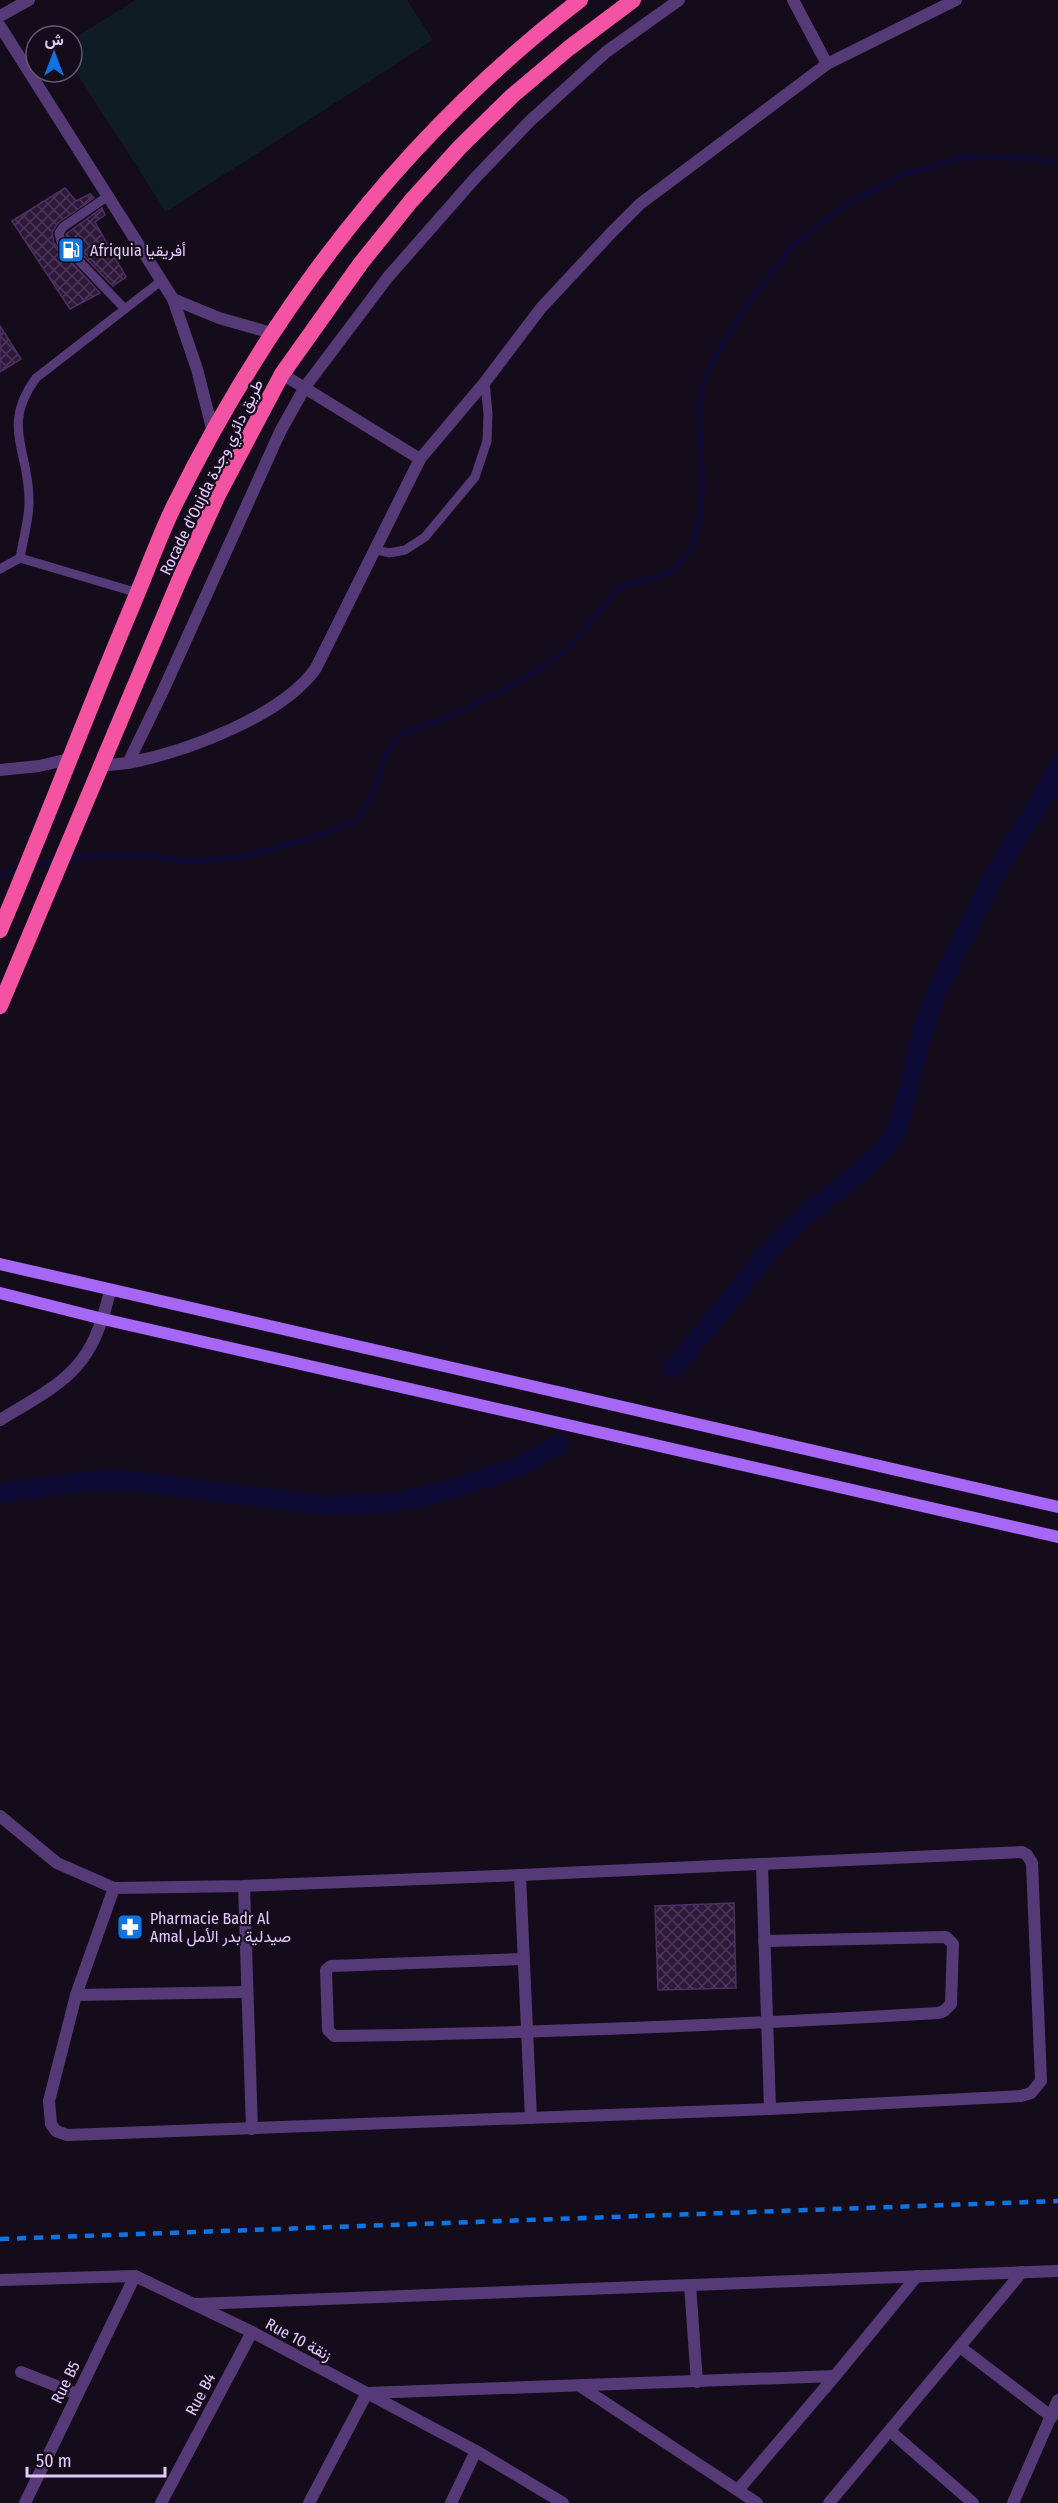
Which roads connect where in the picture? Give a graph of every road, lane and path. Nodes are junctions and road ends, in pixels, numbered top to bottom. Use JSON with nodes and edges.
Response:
{"nodes":[{"id":1,"x":29,"y":0,"type":"edge"},
{"id":2,"x":633,"y":0,"type":"edge"},
{"id":3,"x":679,"y":0,"type":"edge"},
{"id":4,"x":793,"y":0,"type":"edge"},
{"id":5,"x":956,"y":0,"type":"edge"},
{"id":6,"x":571,"y":3,"type":"edge"},
{"id":7,"x":0,"y":16,"type":"edge"},
{"id":8,"x":0,"y":26,"type":"edge"},
{"id":9,"x":827,"y":64,"type":"junction"},
{"id":10,"x":108,"y":196,"type":"junction"},
{"id":11,"x":161,"y":281,"type":"junction"},
{"id":12,"x":173,"y":300,"type":"junction"},
{"id":13,"x":125,"y":309,"type":"junction"},
{"id":14,"x":272,"y":333,"type":"junction"},
{"id":15,"x":282,"y":374,"type":"junction"},
{"id":16,"x":485,"y":382,"type":"junction"},
{"id":17,"x":305,"y":387,"type":"junction"},
{"id":18,"x":213,"y":432,"type":"junction"},
{"id":19,"x":420,"y":459,"type":"junction"},
{"id":20,"x":376,"y":550,"type":"junction"},
{"id":21,"x":20,"y":558,"type":"junction"},
{"id":22,"x":0,"y":569,"type":"edge"},
{"id":23,"x":138,"y":593,"type":"junction"},
{"id":24,"x":69,"y":759,"type":"junction"},
{"id":25,"x":0,"y":763,"type":"edge"},
{"id":26,"x":128,"y":763,"type":"junction"},
{"id":27,"x":99,"y":766,"type":"junction"},
{"id":28,"x":16,"y":769,"type":"junction"},
{"id":29,"x":0,"y":770,"type":"edge"},
{"id":30,"x":0,"y":930,"type":"edge"},
{"id":31,"x":0,"y":1006,"type":"edge"},
{"id":32,"x":0,"y":1264,"type":"edge"},
{"id":33,"x":110,"y":1291,"type":"junction"},
{"id":34,"x":0,"y":1293,"type":"edge"},
{"id":35,"x":104,"y":1319,"type":"junction"},
{"id":36,"x":0,"y":1420,"type":"edge"},
{"id":37,"x":1058,"y":1507,"type":"edge"},
{"id":38,"x":1058,"y":1537,"type":"edge"},
{"id":39,"x":0,"y":1816,"type":"edge"},
{"id":40,"x":762,"y":1866,"type":"junction"},
{"id":41,"x":520,"y":1875,"type":"junction"},
{"id":42,"x":244,"y":1886,"type":"junction"},
{"id":43,"x":114,"y":1888,"type":"junction"},
{"id":44,"x":764,"y":1941,"type":"junction"},
{"id":45,"x":523,"y":1959,"type":"junction"},
{"id":46,"x":248,"y":1992,"type":"junction"},
{"id":47,"x":76,"y":1995,"type":"junction"},
{"id":48,"x":767,"y":2024,"type":"junction"},
{"id":49,"x":527,"y":2034,"type":"junction"},
{"id":50,"x":770,"y":2109,"type":"junction"},
{"id":51,"x":531,"y":2118,"type":"junction"},
{"id":52,"x":252,"y":2129,"type":"junction"},
{"id":53,"x":1058,"y":2271,"type":"edge"},
{"id":54,"x":1022,"y":2272,"type":"junction"},
{"id":55,"x":135,"y":2276,"type":"junction"},
{"id":56,"x":917,"y":2276,"type":"junction"},
{"id":57,"x":0,"y":2280,"type":"edge"},
{"id":58,"x":690,"y":2285,"type":"junction"},
{"id":59,"x":194,"y":2304,"type":"junction"},
{"id":60,"x":252,"y":2332,"type":"junction"},
{"id":61,"x":960,"y":2347,"type":"junction"},
{"id":62,"x":21,"y":2372,"type":"dead end"},
{"id":63,"x":835,"y":2376,"type":"junction"},
{"id":64,"x":697,"y":2382,"type":"junction"},
{"id":65,"x":580,"y":2386,"type":"junction"},
{"id":66,"x":367,"y":2393,"type":"junction"},
{"id":67,"x":77,"y":2394,"type":"junction"},
{"id":68,"x":1058,"y":2400,"type":"edge"},
{"id":69,"x":1052,"y":2417,"type":"junction"},
{"id":70,"x":890,"y":2431,"type":"junction"},
{"id":71,"x":476,"y":2451,"type":"junction"},
{"id":72,"x":738,"y":2490,"type":"junction"},
{"id":73,"x":166,"y":2501,"type":"edge"},
{"id":74,"x":25,"y":2503,"type":"edge"},
{"id":75,"x":309,"y":2503,"type":"edge"},
{"id":76,"x":451,"y":2503,"type":"edge"},
{"id":77,"x":563,"y":2503,"type":"edge"},
{"id":78,"x":757,"y":2503,"type":"edge"},
{"id":79,"x":829,"y":2503,"type":"edge"},
{"id":80,"x":973,"y":2503,"type":"edge"},
{"id":81,"x":1012,"y":2503,"type":"edge"}],
"edges":[{"from":1,"to":7,"type":"street"},
{"from":2,"to":15,"type":"highway","name":"Rocade d'Oujda طريق دائري وجدة"},
{"from":3,"to":17,"type":"street"},
{"from":4,"to":9,"type":"street"},
{"from":5,"to":9,"type":"street"},
{"from":6,"to":14,"type":"highway","name":"Rocade d'Oujda طريق دائري وجدة"},
{"from":8,"to":10,"type":"street"},
{"from":9,"to":16,"type":"street"},
{"from":10,"to":11,"type":"street"},
{"from":10,"to":13,"type":"lane"},
{"from":11,"to":12,"type":"street"},
{"from":11,"to":13,"type":"lane"},
{"from":12,"to":14,"type":"street"},
{"from":12,"to":18,"type":"street"},
{"from":13,"to":21,"type":"lane"},
{"from":14,"to":18,"type":"highway","name":"Rocade d'Oujda طريق دائري وجدة"},
{"from":15,"to":17,"type":"street"},
{"from":15,"to":27,"type":"highway","name":"Rocade d'Oujda طريق دائري وجدة"},
{"from":16,"to":19,"type":"street"},
{"from":16,"to":20,"type":"lane"},
{"from":17,"to":19,"type":"street"},
{"from":17,"to":26,"type":"street"},
{"from":18,"to":23,"type":"highway","name":"Rocade d'Oujda طريق دائري وجدة"},
{"from":19,"to":20,"type":"street"},
{"from":20,"to":26,"type":"street"},
{"from":21,"to":22,"type":"lane"},
{"from":21,"to":23,"type":"lane"},
{"from":23,"to":24,"type":"highway","name":"Rocade d'Oujda طريق دائري وجدة"},
{"from":24,"to":28,"type":"street"},
{"from":24,"to":30,"type":"highway","name":"Rocade d'Oujda طريق دائري وجدة"},
{"from":25,"to":28,"type":"street"},
{"from":26,"to":27,"type":"street"},
{"from":27,"to":31,"type":"highway","name":"Rocade d'Oujda طريق دائري وجدة"},
{"from":28,"to":29,"type":"street"},
{"from":32,"to":33,"type":"main road"},
{"from":33,"to":35,"type":"street"},
{"from":33,"to":37,"type":"main road"},
{"from":34,"to":35,"type":"main road"},
{"from":35,"to":36,"type":"street"},
{"from":35,"to":38,"type":"main road"},
{"from":39,"to":43,"type":"street"},
{"from":40,"to":41,"type":"street"},
{"from":40,"to":44,"type":"street"},
{"from":40,"to":50,"type":"street"},
{"from":41,"to":42,"type":"street"},
{"from":41,"to":45,"type":"street"},
{"from":42,"to":43,"type":"street"},
{"from":42,"to":46,"type":"street"},
{"from":43,"to":47,"type":"street"},
{"from":44,"to":48,"type":"street"},
{"from":44,"to":48,"type":"street"},
{"from":45,"to":49,"type":"street"},
{"from":45,"to":49,"type":"street"},
{"from":46,"to":47,"type":"street"},
{"from":46,"to":52,"type":"street"},
{"from":47,"to":52,"type":"street"},
{"from":48,"to":49,"type":"street"},
{"from":48,"to":50,"type":"street"},
{"from":49,"to":51,"type":"street"},
{"from":50,"to":51,"type":"street"},
{"from":51,"to":52,"type":"street"},
{"from":53,"to":54,"type":"street"},
{"from":54,"to":56,"type":"street"},
{"from":54,"to":61,"type":"street"},
{"from":55,"to":57,"type":"street","name":"Rue 10 زنقة"},
{"from":55,"to":59,"type":"street","name":"Rue 10 زنقة"},
{"from":55,"to":67,"type":"street","name":"Rue B5"},
{"from":56,"to":58,"type":"street"},
{"from":56,"to":63,"type":"street"},
{"from":58,"to":59,"type":"street"},
{"from":58,"to":64,"type":"street"},
{"from":59,"to":60,"type":"street","name":"Rue 10 زنقة"},
{"from":60,"to":66,"type":"street","name":"Rue 10 زنقة"},
{"from":60,"to":73,"type":"street","name":"Rue B4"},
{"from":61,"to":69,"type":"street"},
{"from":61,"to":70,"type":"street"},
{"from":62,"to":67,"type":"street"},
{"from":63,"to":64,"type":"street"},
{"from":63,"to":72,"type":"street"},
{"from":64,"to":65,"type":"street"},
{"from":65,"to":66,"type":"street"},
{"from":65,"to":72,"type":"street"},
{"from":66,"to":71,"type":"street","name":"Rue 10 زنقة"},
{"from":66,"to":75,"type":"street"},
{"from":67,"to":74,"type":"street","name":"Rue B5"},
{"from":68,"to":69,"type":"street"},
{"from":69,"to":81,"type":"street"},
{"from":70,"to":79,"type":"street"},
{"from":70,"to":80,"type":"street"},
{"from":71,"to":76,"type":"street"},
{"from":71,"to":77,"type":"street","name":"Rue 10 زنقة"},
{"from":72,"to":78,"type":"street"}]}
